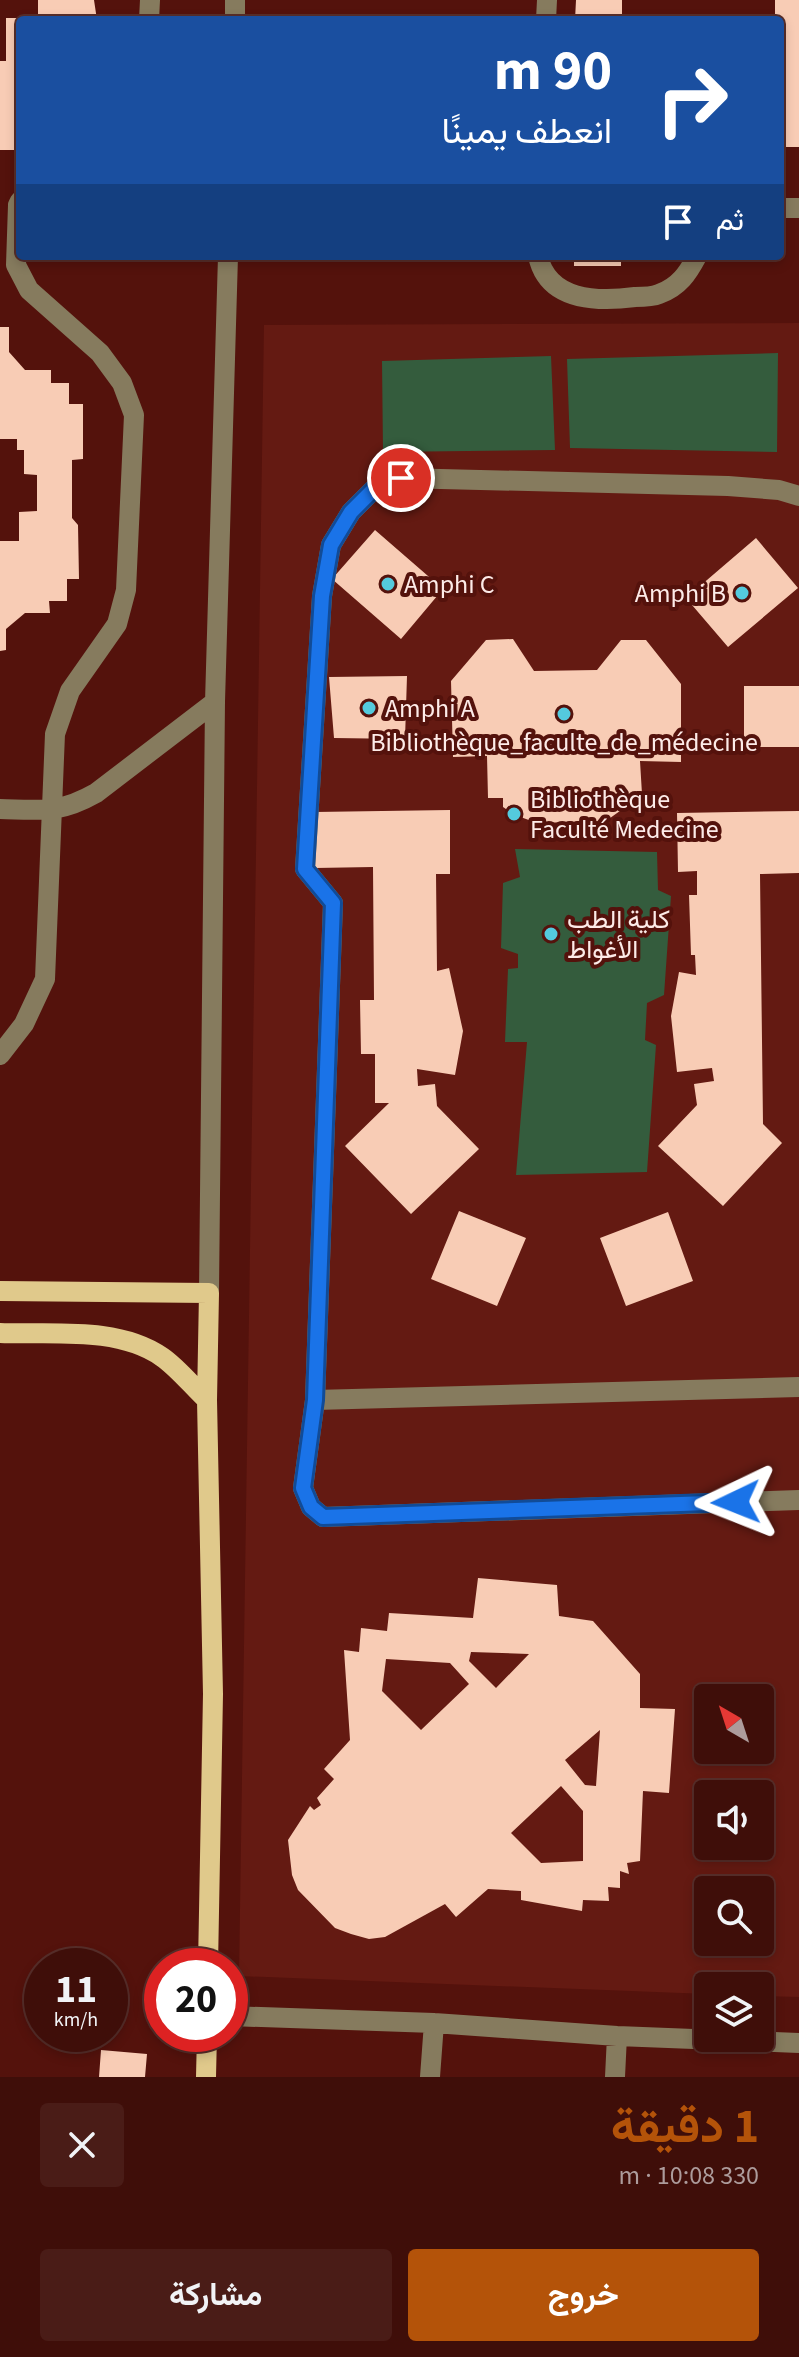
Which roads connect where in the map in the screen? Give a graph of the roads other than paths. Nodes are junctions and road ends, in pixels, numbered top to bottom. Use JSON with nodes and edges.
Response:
{"nodes":[{"id":1,"x":16,"y":260,"type":"edge"},
{"id":2,"x":228,"y":260,"type":"edge"},
{"id":3,"x":539,"y":260,"type":"edge"},
{"id":4,"x":695,"y":260,"type":"edge"},
{"id":5,"x":799,"y":496,"type":"edge"},
{"id":6,"x":215,"y":702,"type":"junction"},
{"id":7,"x":0,"y":809,"type":"edge"},
{"id":8,"x":52,"y":811,"type":"junction"},
{"id":9,"x":0,"y":1055,"type":"edge"},
{"id":10,"x":0,"y":1291,"type":"edge"},
{"id":11,"x":209,"y":1293,"type":"junction"},
{"id":12,"x":0,"y":1333,"type":"edge"},
{"id":13,"x":799,"y":1387,"type":"edge"},
{"id":14,"x":207,"y":1400,"type":"junction"},
{"id":15,"x":315,"y":1400,"type":"junction"},
{"id":16,"x":799,"y":1500,"type":"edge"},
{"id":17,"x":208,"y":1948,"type":"edge"},
{"id":18,"x":248,"y":2017,"type":"edge"},
{"id":19,"x":434,"y":2023,"type":"junction"},
{"id":20,"x":617,"y":2036,"type":"junction"},
{"id":21,"x":799,"y":2043,"type":"edge"},
{"id":22,"x":207,"y":2052,"type":"edge"},
{"id":23,"x":206,"y":2077,"type":"edge"},
{"id":24,"x":430,"y":2077,"type":"edge"},
{"id":25,"x":615,"y":2077,"type":"edge"}],
"edges":[{"from":1,"to":8,"type":"street"},
{"from":2,"to":6,"type":"street"},
{"from":3,"to":4,"type":"street"},
{"from":5,"to":15,"type":"street"},
{"from":6,"to":8,"type":"street"},
{"from":6,"to":11,"type":"street"},
{"from":7,"to":8,"type":"street"},
{"from":8,"to":9,"type":"street"},
{"from":10,"to":11,"type":"main road"},
{"from":11,"to":14,"type":"main road"},
{"from":12,"to":14,"type":"main road"},
{"from":13,"to":15,"type":"street"},
{"from":14,"to":17,"type":"main road"},
{"from":15,"to":16,"type":"street"},
{"from":18,"to":19,"type":"street"},
{"from":19,"to":20,"type":"street"},
{"from":19,"to":24,"type":"street"},
{"from":20,"to":21,"type":"street"},
{"from":20,"to":25,"type":"street"},
{"from":22,"to":23,"type":"main road"}]}
